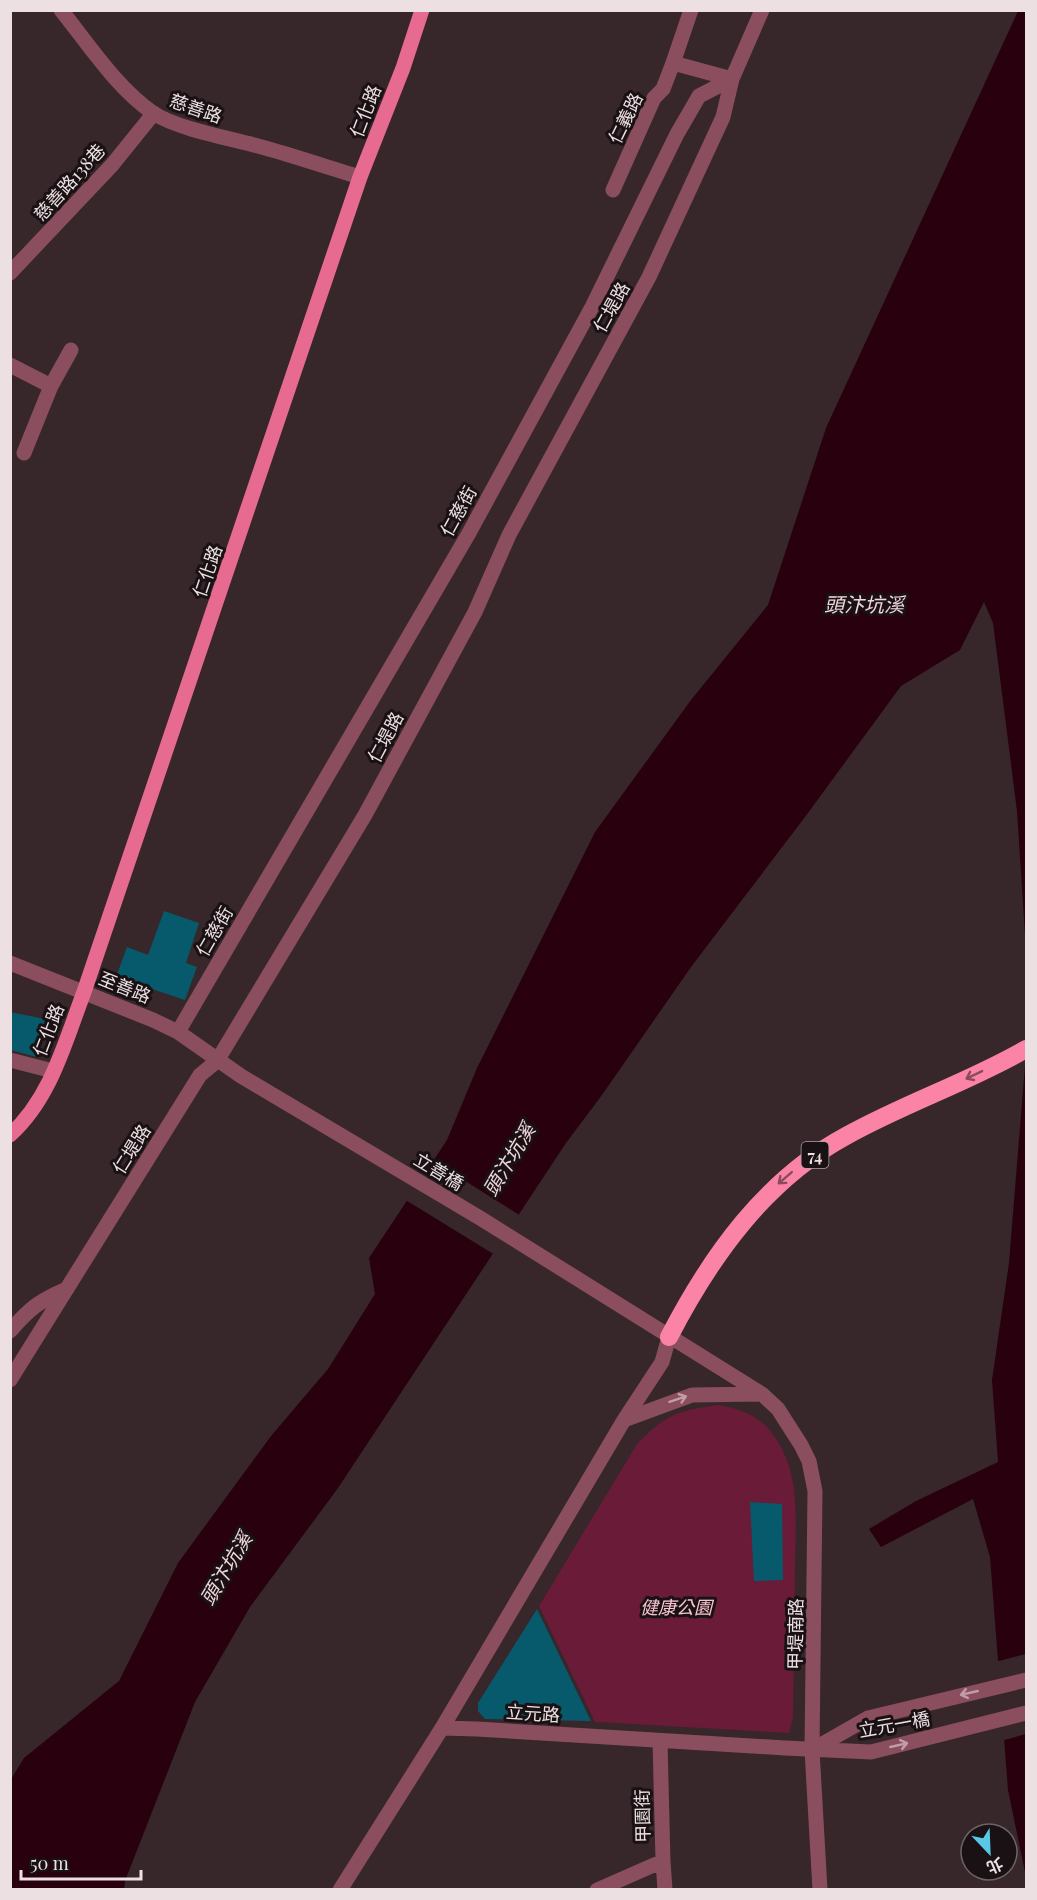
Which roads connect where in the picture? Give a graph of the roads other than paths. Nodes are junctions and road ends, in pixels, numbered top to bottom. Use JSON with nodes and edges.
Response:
{"nodes":[{"id":1,"x":61,"y":10,"type":"edge"},
{"id":2,"x":422,"y":10,"type":"edge"},
{"id":3,"x":692,"y":10,"type":"edge"},
{"id":4,"x":762,"y":10,"type":"edge"},
{"id":5,"x":673,"y":63,"type":"junction"},
{"id":6,"x":732,"y":79,"type":"junction"},
{"id":7,"x":154,"y":113,"type":"junction"},
{"id":8,"x":360,"y":177,"type":"junction"},
{"id":9,"x":613,"y":190,"type":"dead end"},
{"id":10,"x":10,"y":273,"type":"edge"},
{"id":11,"x":71,"y":350,"type":"dead end"},
{"id":12,"x":10,"y":365,"type":"edge"},
{"id":13,"x":51,"y":386,"type":"junction"},
{"id":14,"x":24,"y":453,"type":"dead end"},
{"id":15,"x":10,"y":963,"type":"edge"},
{"id":16,"x":84,"y":992,"type":"junction"},
{"id":17,"x":178,"y":1032,"type":"junction"},
{"id":18,"x":1026,"y":1049,"type":"edge"},
{"id":19,"x":10,"y":1060,"type":"edge"},
{"id":20,"x":217,"y":1061,"type":"junction"},
{"id":21,"x":54,"y":1071,"type":"junction"},
{"id":22,"x":10,"y":1135,"type":"edge"},
{"id":23,"x":67,"y":1288,"type":"junction"},
{"id":24,"x":10,"y":1331,"type":"edge"},
{"id":25,"x":669,"y":1337,"type":"junction"},
{"id":26,"x":10,"y":1380,"type":"edge"},
{"id":27,"x":762,"y":1394,"type":"junction"},
{"id":28,"x":624,"y":1420,"type":"junction"},
{"id":29,"x":1026,"y":1680,"type":"edge"},
{"id":30,"x":1026,"y":1713,"type":"edge"},
{"id":31,"x":442,"y":1728,"type":"junction"},
{"id":32,"x":660,"y":1741,"type":"junction"},
{"id":33,"x":812,"y":1750,"type":"junction"},
{"id":34,"x":663,"y":1861,"type":"junction"},
{"id":35,"x":340,"y":1890,"type":"edge"},
{"id":36,"x":597,"y":1890,"type":"edge"},
{"id":37,"x":665,"y":1890,"type":"edge"},
{"id":38,"x":820,"y":1890,"type":"edge"}],
"edges":[{"from":1,"to":7,"type":"street","name":"慈善路"},
{"from":2,"to":8,"type":"main road","name":"仁化路"},
{"from":3,"to":5,"type":"street","name":"仁義路"},
{"from":4,"to":6,"type":"street"},
{"from":5,"to":6,"type":"street"},
{"from":5,"to":9,"type":"street","name":"仁義路"},
{"from":6,"to":17,"type":"street","name":"仁慈街"},
{"from":6,"to":20,"type":"street","name":"仁堤路"},
{"from":7,"to":8,"type":"street","name":"慈善路"},
{"from":7,"to":10,"type":"street","name":"慈善路138巷"},
{"from":8,"to":16,"type":"main road","name":"仁化路"},
{"from":11,"to":13,"type":"street"},
{"from":12,"to":13,"type":"street"},
{"from":13,"to":14,"type":"street"},
{"from":15,"to":16,"type":"street","name":"至善路"},
{"from":16,"to":17,"type":"street","name":"至善路"},
{"from":16,"to":21,"type":"main road","name":"仁化路"},
{"from":17,"to":20,"type":"street","name":"至善路"},
{"from":18,"to":25,"type":"highway","number":"74","one_way":true},
{"from":19,"to":21,"type":"street"},
{"from":20,"to":23,"type":"street","name":"仁堤路"},
{"from":20,"to":25,"type":"street","name":"立善橋"},
{"from":21,"to":22,"type":"main road","name":"仁化路"},
{"from":23,"to":24,"type":"street"},
{"from":23,"to":26,"type":"street","name":"仁堤路"},
{"from":25,"to":27,"type":"street","name":"甲堤南路"},
{"from":25,"to":28,"type":"street"},
{"from":28,"to":27,"type":"street","one_way":true},
{"from":27,"to":33,"type":"street","name":"甲堤南路"},
{"from":28,"to":31,"type":"street"},
{"from":29,"to":33,"type":"street","name":"立元一橋","one_way":true},
{"from":33,"to":30,"type":"street","name":"立元一橋","one_way":true},
{"from":31,"to":32,"type":"street","name":"立元路"},
{"from":31,"to":35,"type":"street"},
{"from":32,"to":33,"type":"street","name":"立元路"},
{"from":32,"to":34,"type":"street","name":"甲園街"},
{"from":33,"to":38,"type":"street","name":"甲堤南路"},
{"from":34,"to":36,"type":"street"},
{"from":34,"to":37,"type":"street","name":"甲園街"}]}
